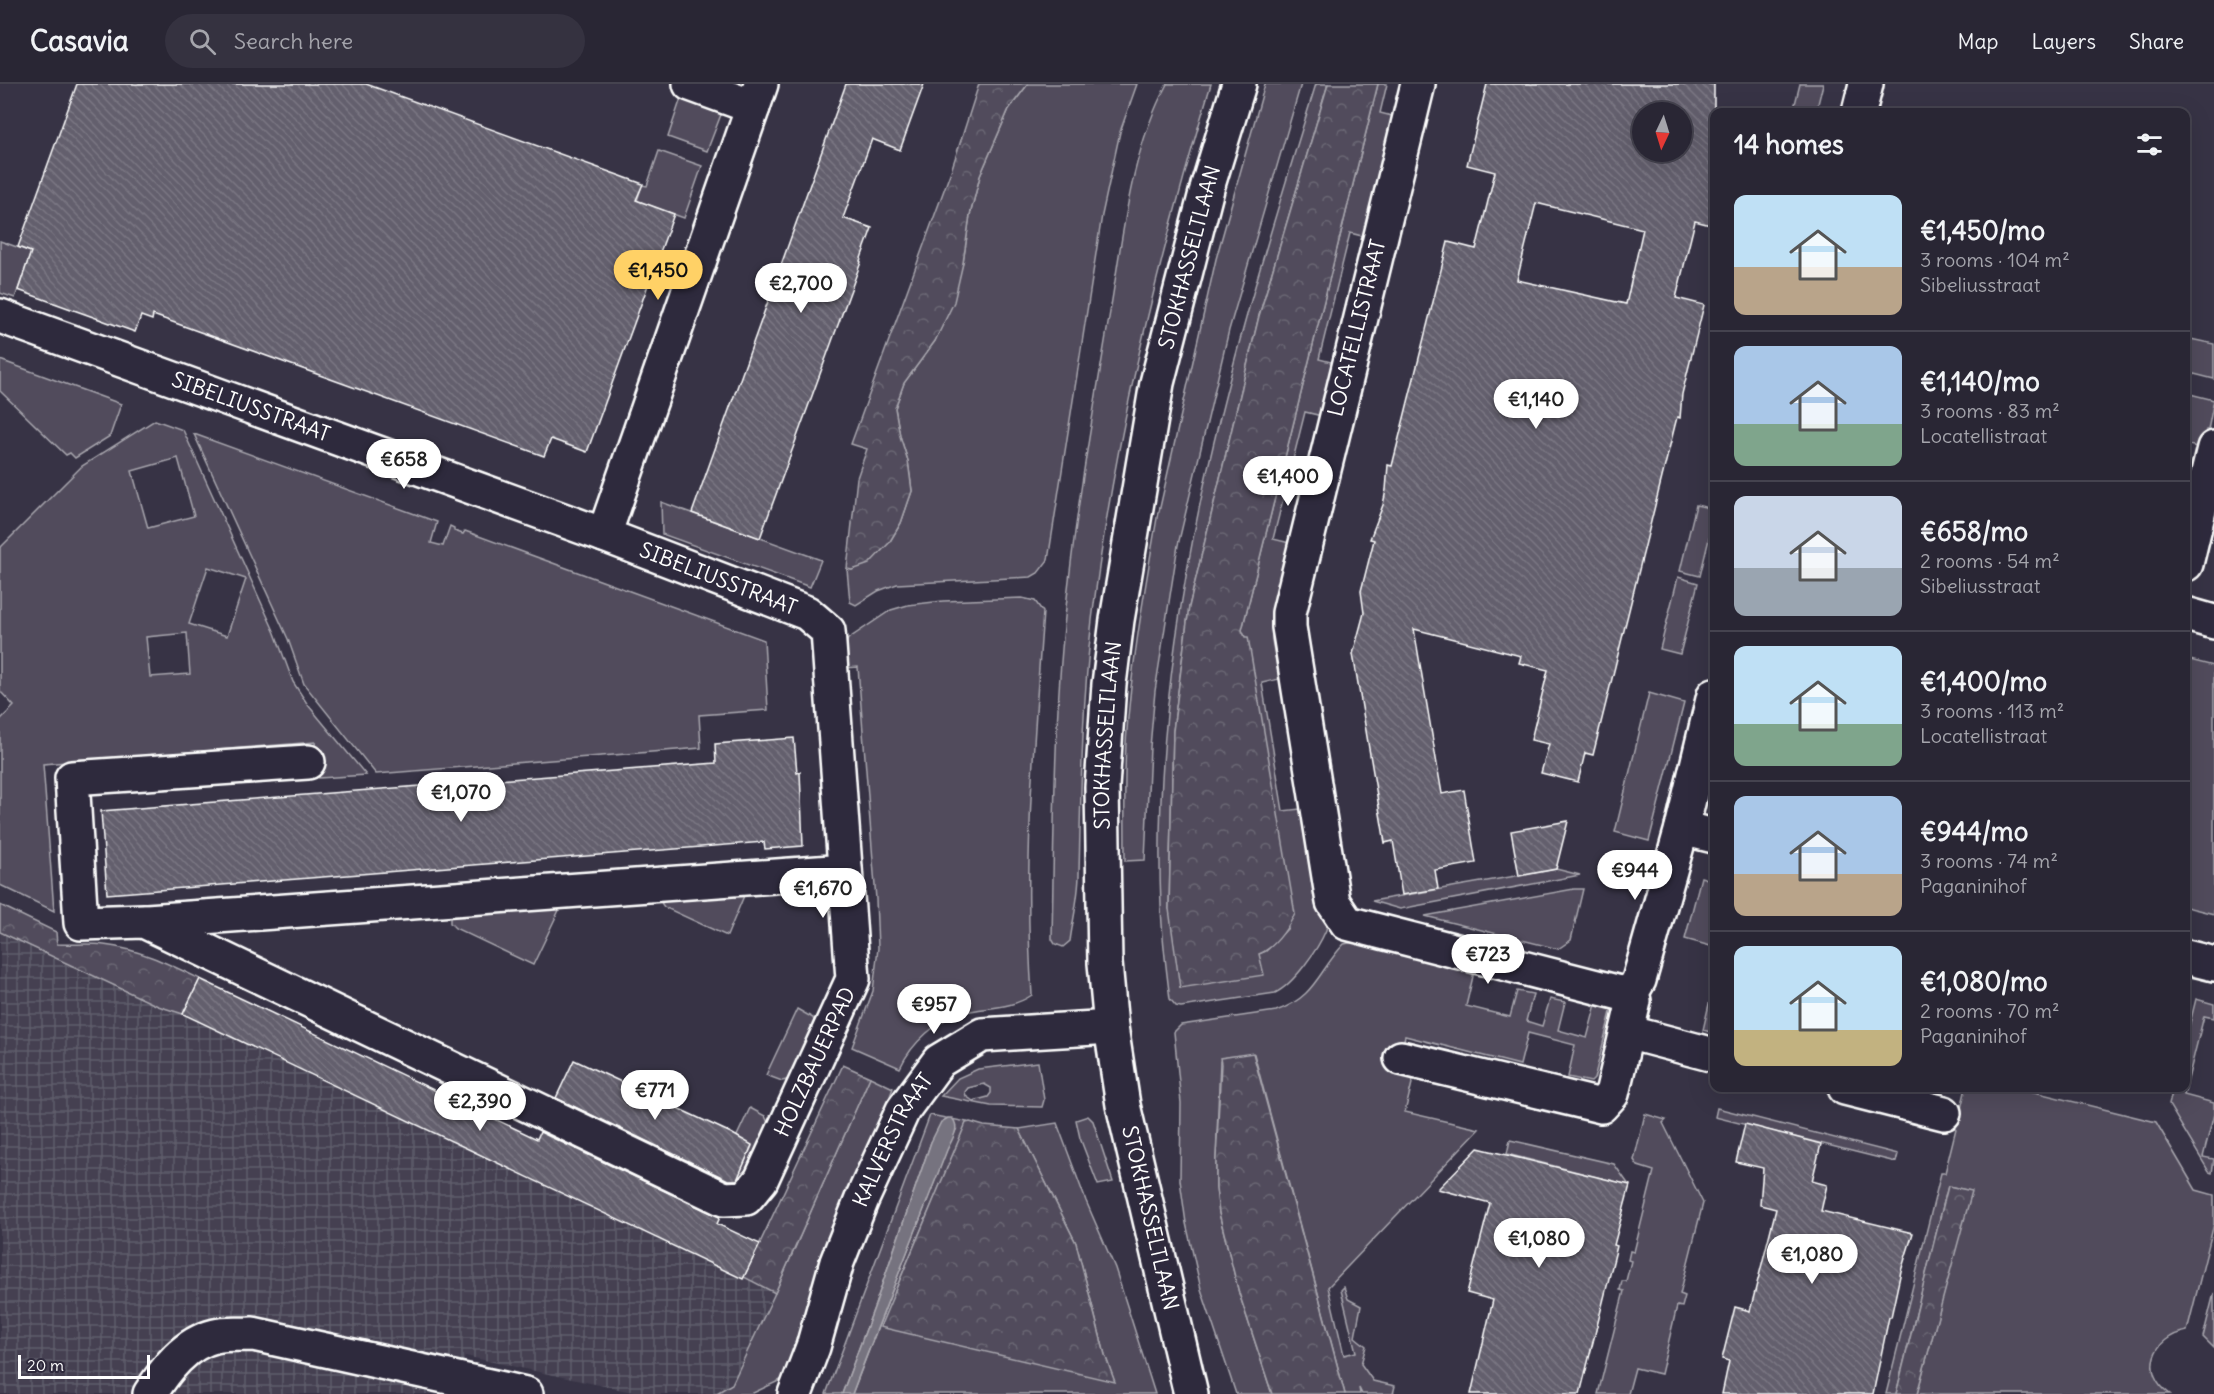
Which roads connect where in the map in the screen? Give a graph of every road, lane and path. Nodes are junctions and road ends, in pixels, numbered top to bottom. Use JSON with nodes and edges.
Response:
{"nodes":[{"id":1,"x":690,"y":84,"type":"edge"},
{"id":2,"x":1239,"y":84,"type":"edge"},
{"id":3,"x":1418,"y":84,"type":"edge"},
{"id":4,"x":1866,"y":84,"type":"edge"},
{"id":5,"x":757,"y":96,"type":"edge"},
{"id":6,"x":1860,"y":108,"type":"edge"},
{"id":7,"x":0,"y":316,"type":"edge"},
{"id":8,"x":2214,"y":448,"type":"edge"},
{"id":9,"x":604,"y":535,"type":"junction"},
{"id":10,"x":2190,"y":547,"type":"edge"},
{"id":11,"x":2190,"y":615,"type":"edge"},
{"id":12,"x":2214,"y":622,"type":"edge"},
{"id":13,"x":828,"y":631,"type":"joint"},
{"id":14,"x":1710,"y":712,"type":"edge"},
{"id":15,"x":308,"y":762,"type":"dead end"},
{"id":16,"x":1682,"y":828,"type":"junction"},
{"id":17,"x":1710,"y":835,"type":"edge"},
{"id":18,"x":845,"y":871,"type":"junction"},
{"id":19,"x":144,"y":921,"type":"junction"},
{"id":20,"x":2190,"y":958,"type":"edge"},
{"id":21,"x":2214,"y":964,"type":"edge"},
{"id":22,"x":1632,"y":992,"type":"junction"},
{"id":23,"x":1112,"y":1027,"type":"junction"},
{"id":24,"x":1627,"y":1032,"type":"junction"},
{"id":25,"x":1710,"y":1053,"type":"edge"},
{"id":26,"x":1401,"y":1058,"type":"dead end"},
{"id":27,"x":1861,"y":1092,"type":"edge"},
{"id":28,"x":1944,"y":1113,"type":"dead end"},
{"id":29,"x":150,"y":1394,"type":"edge"},
{"id":30,"x":526,"y":1394,"type":"edge"},
{"id":31,"x":795,"y":1394,"type":"edge"},
{"id":32,"x":1191,"y":1394,"type":"edge"}],
"edges":[{"from":1,"to":5,"type":"street"},
{"from":2,"to":23,"type":"street","name":"STOKHASSELTLAAN"},
{"from":3,"to":22,"type":"street","name":"LOCATELLISTRAAT"},
{"from":4,"to":6,"type":"street"},
{"from":5,"to":9,"type":"street"},
{"from":7,"to":9,"type":"street","name":"SIBELIUSSTRAAT"},
{"from":8,"to":10,"type":"street"},
{"from":9,"to":13,"type":"street","name":"SIBELIUSSTRAAT"},
{"from":11,"to":12,"type":"street"},
{"from":13,"to":18,"type":"street","name":"HOLZBAUERPAD"},
{"from":14,"to":16,"type":"street"},
{"from":15,"to":19,"type":"street"},
{"from":16,"to":17,"type":"street"},
{"from":16,"to":22,"type":"street"},
{"from":18,"to":19,"type":"street"},
{"from":18,"to":19,"type":"street","name":"HOLZBAUERPAD"},
{"from":20,"to":21,"type":"street"},
{"from":22,"to":24,"type":"street"},
{"from":23,"to":31,"type":"street","name":"KALVERSTRAAT"},
{"from":23,"to":32,"type":"street","name":"STOKHASSELTLAAN"},
{"from":24,"to":25,"type":"street"},
{"from":24,"to":26,"type":"street"},
{"from":27,"to":28,"type":"street"},
{"from":29,"to":30,"type":"street"}]}
